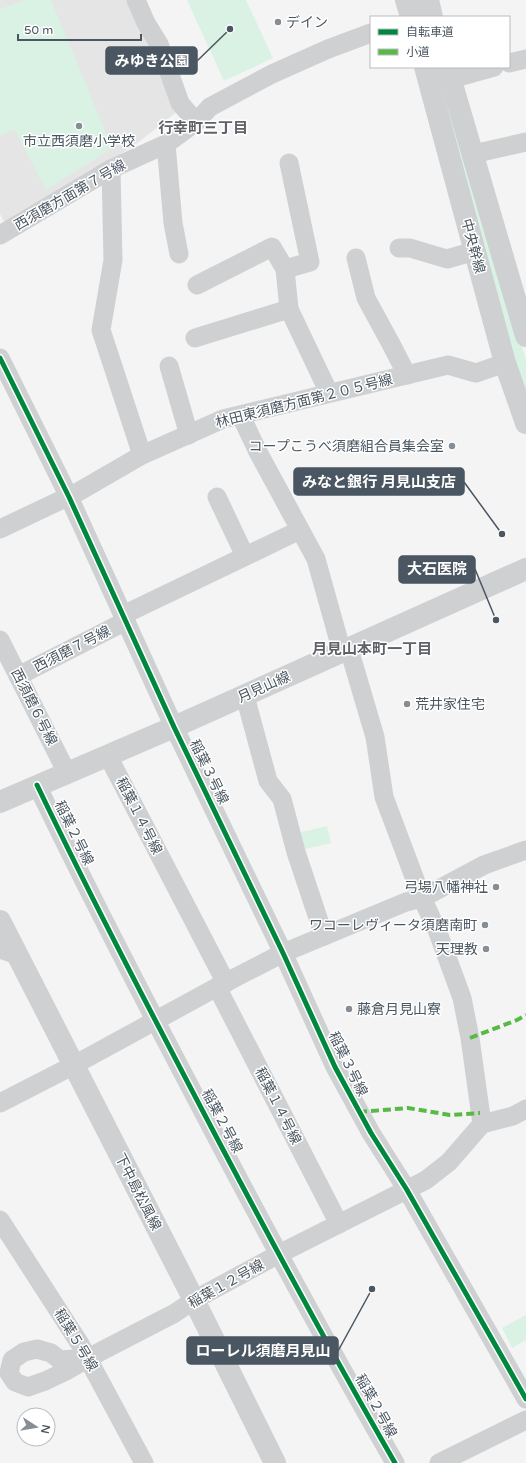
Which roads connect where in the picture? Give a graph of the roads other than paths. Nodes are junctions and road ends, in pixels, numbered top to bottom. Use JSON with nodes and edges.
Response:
{"nodes":[{"id":1,"x":136,"y":0,"type":"edge"},
{"id":2,"x":406,"y":0,"type":"edge"},
{"id":3,"x":428,"y":0,"type":"edge"},
{"id":4,"x":412,"y":16,"type":"edge"},
{"id":5,"x":432,"y":16,"type":"edge"},
{"id":6,"x":370,"y":33,"type":"edge"},
{"id":7,"x":526,"y":58,"type":"edge"},
{"id":8,"x":510,"y":63,"type":"edge"},
{"id":9,"x":425,"y":68,"type":"edge"},
{"id":10,"x":486,"y":68,"type":"edge"},
{"id":11,"x":449,"y":73,"type":"edge"},
{"id":12,"x":196,"y":122,"type":"junction"},
{"id":13,"x":526,"y":142,"type":"edge"},
{"id":14,"x":166,"y":144,"type":"junction"},
{"id":15,"x":473,"y":154,"type":"junction"},
{"id":16,"x":289,"y":163,"type":"dead end"},
{"id":17,"x":111,"y":169,"type":"junction"},
{"id":18,"x":0,"y":235,"type":"edge"},
{"id":19,"x":399,"y":248,"type":"dead end"},
{"id":20,"x":475,"y":251,"type":"junction"},
{"id":21,"x":179,"y":254,"type":"dead end"},
{"id":22,"x":356,"y":258,"type":"dead end"},
{"id":23,"x":285,"y":269,"type":"junction"},
{"id":24,"x":198,"y":285,"type":"dead end"},
{"id":25,"x":289,"y":309,"type":"junction"},
{"id":26,"x":526,"y":336,"type":"edge"},
{"id":27,"x":195,"y":338,"type":"dead end"},
{"id":28,"x":0,"y":358,"type":"edge"},
{"id":29,"x":505,"y":363,"type":"junction"},
{"id":30,"x":169,"y":366,"type":"dead end"},
{"id":31,"x":407,"y":375,"type":"junction"},
{"id":32,"x":329,"y":393,"type":"junction"},
{"id":33,"x":241,"y":416,"type":"junction"},
{"id":34,"x":526,"y":423,"type":"edge"},
{"id":35,"x":188,"y":435,"type":"junction"},
{"id":36,"x":142,"y":455,"type":"junction"},
{"id":37,"x":69,"y":497,"type":"junction"},
{"id":38,"x":217,"y":497,"type":"dead end"},
{"id":39,"x":0,"y":529,"type":"edge"},
{"id":40,"x":300,"y":530,"type":"junction"},
{"id":41,"x":246,"y":556,"type":"junction"},
{"id":42,"x":526,"y":569,"type":"edge"},
{"id":43,"x":124,"y":618,"type":"junction"},
{"id":44,"x":0,"y":640,"type":"edge"},
{"id":45,"x":345,"y":651,"type":"junction"},
{"id":46,"x":18,"y":676,"type":"junction"},
{"id":47,"x":245,"y":696,"type":"junction"},
{"id":48,"x":174,"y":727,"type":"junction"},
{"id":49,"x":108,"y":756,"type":"junction"},
{"id":50,"x":67,"y":773,"type":"junction"},
{"id":51,"x":37,"y":785,"type":"junction"},
{"id":52,"x":0,"y":802,"type":"edge"},
{"id":53,"x":526,"y":850,"type":"edge"},
{"id":54,"x":422,"y":898,"type":"junction"},
{"id":55,"x":0,"y":921,"type":"edge"},
{"id":56,"x":324,"y":936,"type":"junction"},
{"id":57,"x":9,"y":952,"type":"edge"},
{"id":58,"x":283,"y":953,"type":"junction"},
{"id":59,"x":222,"y":985,"type":"junction"},
{"id":60,"x":156,"y":1022,"type":"junction"},
{"id":61,"x":74,"y":1065,"type":"junction"},
{"id":62,"x":0,"y":1103,"type":"edge"},
{"id":63,"x":526,"y":1109,"type":"edge"},
{"id":64,"x":482,"y":1124,"type":"junction"},
{"id":65,"x":407,"y":1190,"type":"junction"},
{"id":66,"x":0,"y":1220,"type":"edge"},
{"id":67,"x":339,"y":1224,"type":"junction"},
{"id":68,"x":279,"y":1254,"type":"junction"},
{"id":69,"x":194,"y":1300,"type":"junction"},
{"id":70,"x":88,"y":1358,"type":"junction"},
{"id":71,"x":526,"y":1399,"type":"edge"},
{"id":72,"x":526,"y":1420,"type":"edge"},
{"id":73,"x":144,"y":1463,"type":"edge"},
{"id":74,"x":276,"y":1463,"type":"edge"},
{"id":75,"x":394,"y":1463,"type":"edge"},
{"id":76,"x":439,"y":1463,"type":"edge"}],
"edges":[{"from":1,"to":12,"type":"street"},
{"from":2,"to":4,"type":"street"},
{"from":3,"to":5,"type":"street"},
{"from":6,"to":12,"type":"street","name":"西須磨方面第７号線"},
{"from":7,"to":8,"type":"street"},
{"from":9,"to":20,"type":"street","name":"中央幹線"},
{"from":10,"to":11,"type":"street"},
{"from":11,"to":15,"type":"street","name":"中央幹線"},
{"from":12,"to":14,"type":"street","name":"西須磨方面第７号線"},
{"from":13,"to":15,"type":"street"},
{"from":14,"to":17,"type":"street","name":"西須磨方面第７号線"},
{"from":14,"to":21,"type":"street"},
{"from":15,"to":26,"type":"street","name":"中央幹線"},
{"from":16,"to":23,"type":"street"},
{"from":17,"to":18,"type":"street","name":"西須磨方面第７号線"},
{"from":17,"to":36,"type":"street"},
{"from":19,"to":20,"type":"street"},
{"from":20,"to":29,"type":"street","name":"中央幹線"},
{"from":22,"to":31,"type":"street"},
{"from":23,"to":24,"type":"street"},
{"from":23,"to":25,"type":"street"},
{"from":25,"to":27,"type":"street"},
{"from":25,"to":32,"type":"street"},
{"from":28,"to":37,"type":"street","name":"稲葉３号線"},
{"from":29,"to":31,"type":"street","name":"林田東須磨方面第２０５号線"},
{"from":29,"to":34,"type":"street","name":"中央幹線"},
{"from":30,"to":35,"type":"street"},
{"from":31,"to":32,"type":"street","name":"林田東須磨方面第２０５号線"},
{"from":32,"to":33,"type":"street","name":"林田東須磨方面第２０５号線"},
{"from":33,"to":35,"type":"street","name":"林田東須磨方面第２０５号線"},
{"from":33,"to":40,"type":"street"},
{"from":35,"to":36,"type":"street","name":"林田東須磨方面第２０５号線"},
{"from":36,"to":37,"type":"street","name":"林田東須磨方面第２０５号線"},
{"from":37,"to":39,"type":"street","name":"林田東須磨方面第２０５号線"},
{"from":37,"to":43,"type":"street","name":"稲葉３号線"},
{"from":38,"to":41,"type":"street"},
{"from":40,"to":41,"type":"street","name":"西須磨７号線"},
{"from":40,"to":45,"type":"street"},
{"from":41,"to":43,"type":"street","name":"西須磨７号線"},
{"from":42,"to":45,"type":"street","name":"月見山線"},
{"from":43,"to":46,"type":"street","name":"西須磨７号線"},
{"from":43,"to":48,"type":"street","name":"稲葉３号線"},
{"from":44,"to":46,"type":"street","name":"西須磨６号線"},
{"from":45,"to":47,"type":"street","name":"月見山線"},
{"from":45,"to":54,"type":"street"},
{"from":46,"to":50,"type":"street","name":"西須磨６号線"},
{"from":47,"to":48,"type":"street","name":"月見山線"},
{"from":47,"to":56,"type":"street"},
{"from":48,"to":49,"type":"street","name":"月見山線"},
{"from":48,"to":58,"type":"street","name":"稲葉３号線"},
{"from":49,"to":50,"type":"street","name":"月見山線"},
{"from":49,"to":59,"type":"street","name":"稲葉１４号線"},
{"from":50,"to":51,"type":"street","name":"月見山線"},
{"from":51,"to":52,"type":"street","name":"月見山線"},
{"from":51,"to":60,"type":"street","name":"稲葉２号線"},
{"from":53,"to":54,"type":"street"},
{"from":54,"to":56,"type":"street"},
{"from":54,"to":64,"type":"street"},
{"from":55,"to":57,"type":"street","name":"下中島松風線"},
{"from":56,"to":58,"type":"street"},
{"from":57,"to":61,"type":"street","name":"下中島松風線"},
{"from":58,"to":59,"type":"street"},
{"from":58,"to":65,"type":"street","name":"稲葉３号線"},
{"from":59,"to":60,"type":"street"},
{"from":59,"to":67,"type":"street","name":"稲葉１４号線"},
{"from":60,"to":61,"type":"street"},
{"from":60,"to":68,"type":"street","name":"稲葉２号線"},
{"from":61,"to":62,"type":"street"},
{"from":61,"to":69,"type":"street","name":"下中島松風線"},
{"from":63,"to":64,"type":"street"},
{"from":64,"to":65,"type":"street","name":"稲葉１２号線"},
{"from":65,"to":67,"type":"street","name":"稲葉１２号線"},
{"from":65,"to":71,"type":"street","name":"稲葉３号線"},
{"from":66,"to":70,"type":"street","name":"稲葉５号線"},
{"from":67,"to":68,"type":"street","name":"稲葉１２号線"},
{"from":68,"to":69,"type":"street","name":"稲葉１２号線"},
{"from":68,"to":75,"type":"street","name":"稲葉２号線"},
{"from":69,"to":70,"type":"street","name":"稲葉１２号線"},
{"from":69,"to":74,"type":"street","name":"下中島松風線"},
{"from":70,"to":73,"type":"street","name":"稲葉５号線"},
{"from":72,"to":76,"type":"street"}]}
